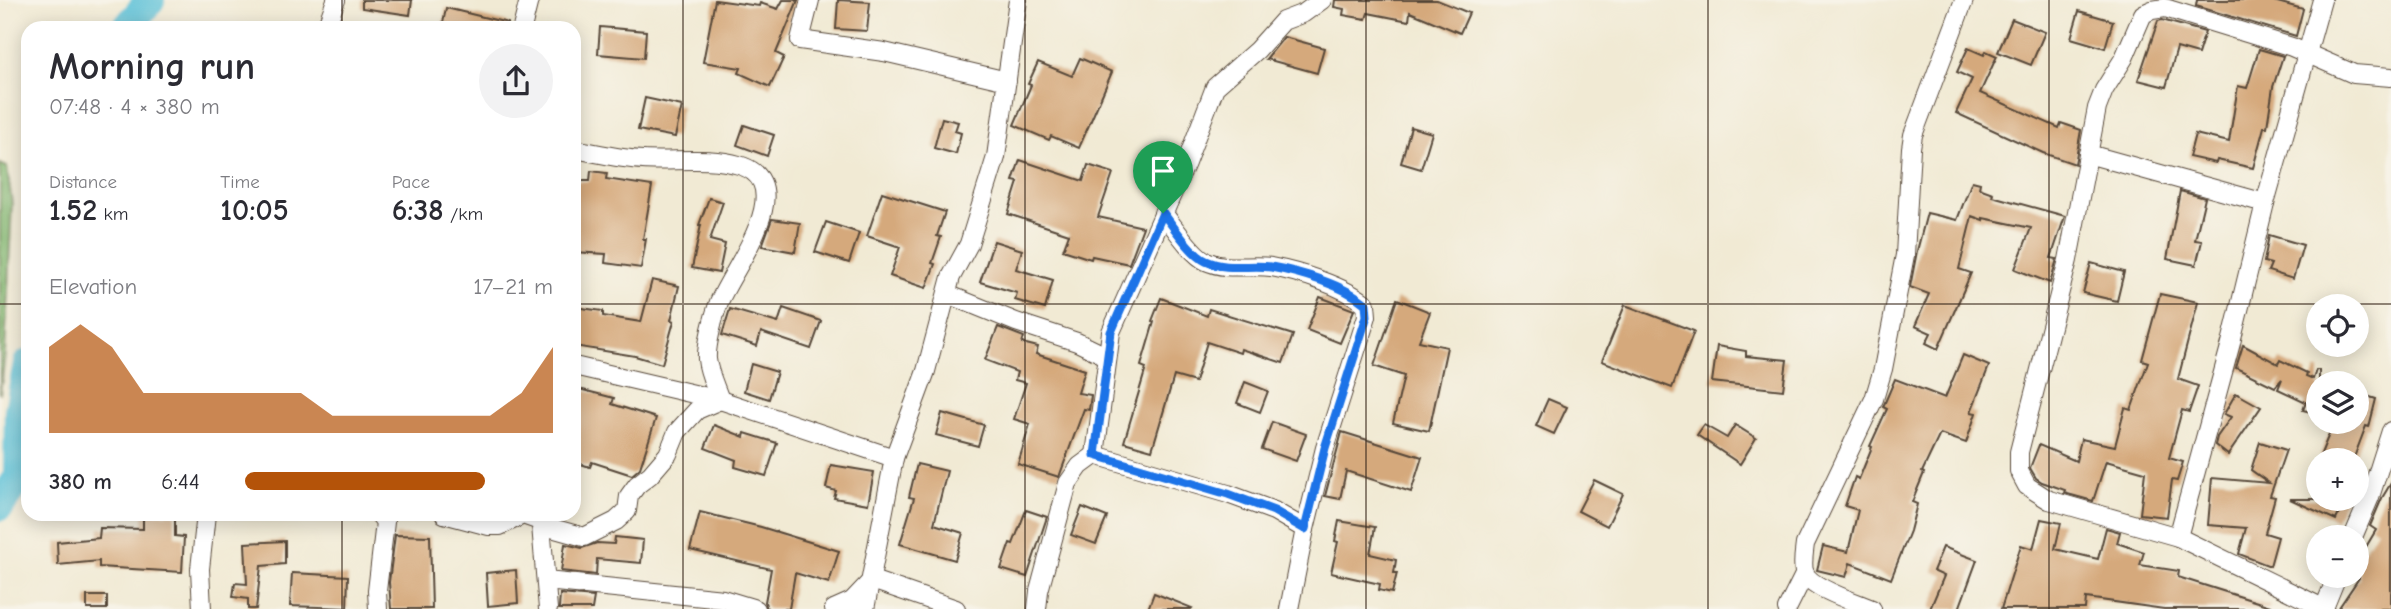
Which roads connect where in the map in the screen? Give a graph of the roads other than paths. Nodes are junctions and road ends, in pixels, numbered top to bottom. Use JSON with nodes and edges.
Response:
{"nodes":[{"id":1,"x":336,"y":0,"type":"edge"},
{"id":2,"x":529,"y":0,"type":"edge"},
{"id":3,"x":810,"y":0,"type":"edge"},
{"id":4,"x":1018,"y":0,"type":"edge"},
{"id":5,"x":1322,"y":0,"type":"edge"},
{"id":6,"x":1964,"y":0,"type":"edge"},
{"id":7,"x":2322,"y":0,"type":"edge"},
{"id":8,"x":328,"y":21,"type":"edge"},
{"id":9,"x":524,"y":21,"type":"edge"},
{"id":10,"x":2308,"y":54,"type":"junction"},
{"id":11,"x":2391,"y":77,"type":"edge"},
{"id":12,"x":1007,"y":80,"type":"junction"},
{"id":13,"x":581,"y":150,"type":"edge"},
{"id":14,"x":2088,"y":154,"type":"junction"},
{"id":15,"x":2265,"y":203,"type":"junction"},
{"id":16,"x":1163,"y":213,"type":"junction"},
{"id":17,"x":947,"y":294,"type":"junction"},
{"id":18,"x":1106,"y":356,"type":"junction"},
{"id":19,"x":581,"y":368,"type":"edge"},
{"id":20,"x":720,"y":400,"type":"junction"},
{"id":21,"x":2391,"y":430,"type":"edge"},
{"id":22,"x":1095,"y":455,"type":"junction"},
{"id":23,"x":894,"y":458,"type":"junction"},
{"id":24,"x":205,"y":521,"type":"edge"},
{"id":25,"x":384,"y":521,"type":"edge"},
{"id":26,"x":470,"y":521,"type":"edge"},
{"id":27,"x":510,"y":521,"type":"edge"},
{"id":28,"x":539,"y":521,"type":"edge"},
{"id":29,"x":2358,"y":525,"type":"edge"},
{"id":30,"x":1305,"y":529,"type":"junction"},
{"id":31,"x":583,"y":537,"type":"junction"},
{"id":32,"x":2178,"y":537,"type":"junction"},
{"id":33,"x":1805,"y":573,"type":"junction"},
{"id":34,"x":872,"y":580,"type":"junction"},
{"id":35,"x":546,"y":581,"type":"junction"},
{"id":36,"x":2332,"y":588,"type":"edge"},
{"id":37,"x":202,"y":609,"type":"edge"},
{"id":38,"x":378,"y":609,"type":"edge"},
{"id":39,"x":548,"y":609,"type":"edge"},
{"id":40,"x":756,"y":609,"type":"edge"},
{"id":41,"x":834,"y":609,"type":"edge"},
{"id":42,"x":865,"y":609,"type":"edge"},
{"id":43,"x":956,"y":609,"type":"edge"},
{"id":44,"x":1037,"y":609,"type":"edge"},
{"id":45,"x":1289,"y":609,"type":"edge"},
{"id":46,"x":1787,"y":609,"type":"edge"},
{"id":47,"x":1872,"y":609,"type":"edge"},
{"id":48,"x":2324,"y":609,"type":"edge"}],
"edges":[{"from":1,"to":8,"type":"street"},
{"from":2,"to":9,"type":"street"},
{"from":3,"to":12,"type":"street"},
{"from":4,"to":12,"type":"street"},
{"from":5,"to":16,"type":"street"},
{"from":6,"to":33,"type":"street"},
{"from":7,"to":10,"type":"street"},
{"from":10,"to":11,"type":"street"},
{"from":10,"to":14,"type":"street"},
{"from":10,"to":15,"type":"street"},
{"from":12,"to":17,"type":"street"},
{"from":13,"to":20,"type":"street"},
{"from":14,"to":15,"type":"street"},
{"from":14,"to":32,"type":"street"},
{"from":15,"to":32,"type":"street"},
{"from":16,"to":18,"type":"street"},
{"from":16,"to":30,"type":"street"},
{"from":17,"to":18,"type":"street"},
{"from":17,"to":23,"type":"street"},
{"from":18,"to":22,"type":"street"},
{"from":19,"to":20,"type":"street"},
{"from":20,"to":23,"type":"street"},
{"from":20,"to":31,"type":"street"},
{"from":21,"to":29,"type":"street"},
{"from":22,"to":30,"type":"street"},
{"from":22,"to":44,"type":"street"},
{"from":23,"to":34,"type":"street"},
{"from":24,"to":37,"type":"street"},
{"from":25,"to":38,"type":"street"},
{"from":26,"to":27,"type":"street"},
{"from":28,"to":31,"type":"street"},
{"from":30,"to":45,"type":"street"},
{"from":31,"to":35,"type":"street"},
{"from":32,"to":48,"type":"street"},
{"from":33,"to":46,"type":"street"},
{"from":33,"to":47,"type":"street"},
{"from":34,"to":41,"type":"street"},
{"from":34,"to":42,"type":"street"},
{"from":34,"to":43,"type":"street"},
{"from":35,"to":39,"type":"street"},
{"from":35,"to":40,"type":"street"},
{"from":36,"to":48,"type":"street"}]}
